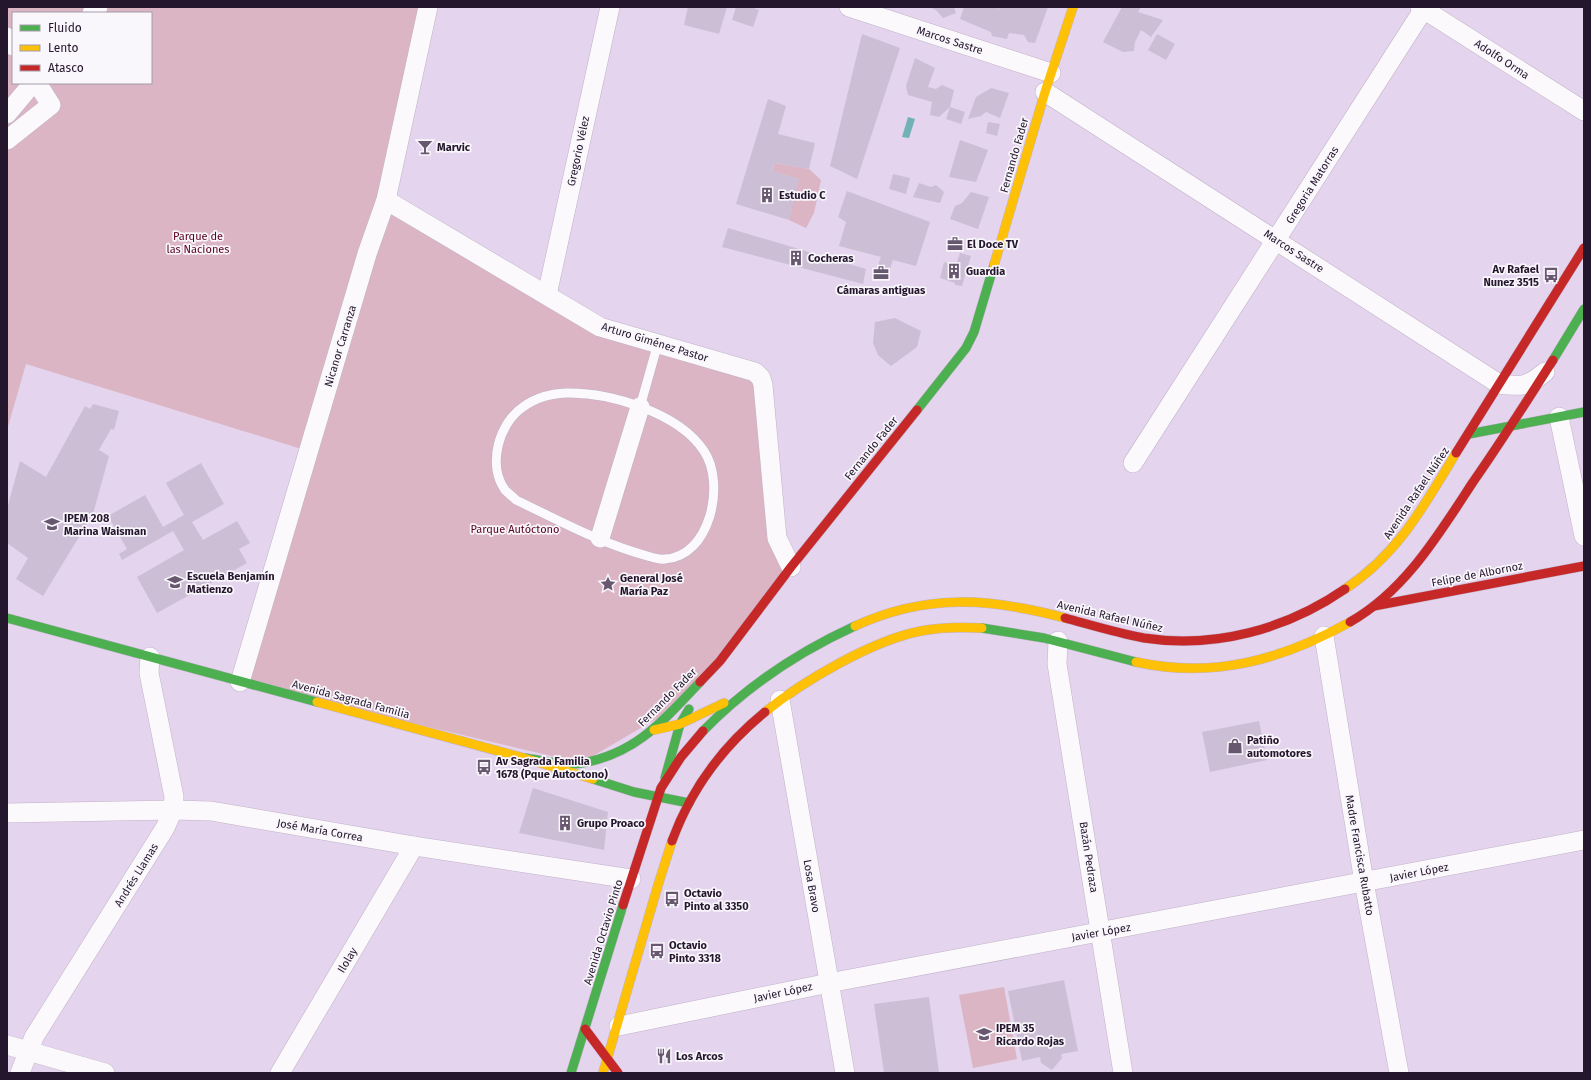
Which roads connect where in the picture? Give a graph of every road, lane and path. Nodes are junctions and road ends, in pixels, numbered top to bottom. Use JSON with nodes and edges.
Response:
{"nodes":[{"id":1,"x":428,"y":7,"type":"edge"},
{"id":2,"x":610,"y":7,"type":"edge"},
{"id":3,"x":849,"y":7,"type":"edge"},
{"id":4,"x":1073,"y":7,"type":"edge"},
{"id":5,"x":1423,"y":8,"type":"edge"},
{"id":6,"x":1051,"y":73,"type":"junction"},
{"id":7,"x":32,"y":84,"type":"edge"},
{"id":8,"x":38,"y":84,"type":"edge"},
{"id":9,"x":1045,"y":92,"type":"junction"},
{"id":10,"x":1584,"y":111,"type":"edge"},
{"id":11,"x":7,"y":114,"type":"edge"},
{"id":12,"x":7,"y":140,"type":"edge"},
{"id":13,"x":386,"y":200,"type":"junction"},
{"id":14,"x":1277,"y":240,"type":"junction"},
{"id":15,"x":1584,"y":248,"type":"edge"},
{"id":16,"x":547,"y":295,"type":"junction"},
{"id":17,"x":1584,"y":309,"type":"edge"},
{"id":18,"x":658,"y":343,"type":"junction"},
{"id":19,"x":1545,"y":372,"type":"junction"},
{"id":20,"x":1499,"y":384,"type":"junction"},
{"id":21,"x":640,"y":407,"type":"junction"},
{"id":22,"x":1584,"y":412,"type":"edge"},
{"id":23,"x":1559,"y":417,"type":"junction"},
{"id":24,"x":1512,"y":426,"type":"junction"},
{"id":25,"x":1469,"y":434,"type":"junction"},
{"id":26,"x":1133,"y":464,"type":"dead end"},
{"id":27,"x":1584,"y":536,"type":"edge"},
{"id":28,"x":600,"y":538,"type":"junction"},
{"id":29,"x":1584,"y":566,"type":"edge"},
{"id":30,"x":791,"y":568,"type":"junction"},
{"id":31,"x":1374,"y":606,"type":"junction"},
{"id":32,"x":7,"y":618,"type":"edge"},
{"id":33,"x":1324,"y":636,"type":"junction"},
{"id":34,"x":1058,"y":641,"type":"junction"},
{"id":35,"x":150,"y":658,"type":"junction"},
{"id":36,"x":720,"y":661,"type":"junction"},
{"id":37,"x":240,"y":682,"type":"junction"},
{"id":38,"x":740,"y":696,"type":"junction"},
{"id":39,"x":780,"y":700,"type":"junction"},
{"id":40,"x":680,"y":724,"type":"junction"},
{"id":41,"x":654,"y":730,"type":"junction"},
{"id":42,"x":524,"y":758,"type":"junction"},
{"id":43,"x":664,"y":782,"type":"junction"},
{"id":44,"x":659,"y":798,"type":"junction"},
{"id":45,"x":689,"y":803,"type":"junction"},
{"id":46,"x":173,"y":810,"type":"junction"},
{"id":47,"x":7,"y":813,"type":"edge"},
{"id":48,"x":1584,"y":840,"type":"edge"},
{"id":49,"x":414,"y":846,"type":"junction"},
{"id":50,"x":631,"y":879,"type":"junction"},
{"id":51,"x":1364,"y":882,"type":"junction"},
{"id":52,"x":1101,"y":932,"type":"junction"},
{"id":53,"x":828,"y":983,"type":"junction"},
{"id":54,"x":618,"y":1026,"type":"junction"},
{"id":55,"x":585,"y":1029,"type":"junction"},
{"id":56,"x":7,"y":1045,"type":"edge"},
{"id":57,"x":28,"y":1050,"type":"junction"},
{"id":58,"x":608,"y":1058,"type":"junction"},
{"id":59,"x":20,"y":1073,"type":"edge"},
{"id":60,"x":105,"y":1073,"type":"edge"},
{"id":61,"x":280,"y":1073,"type":"edge"},
{"id":62,"x":571,"y":1073,"type":"edge"},
{"id":63,"x":604,"y":1073,"type":"edge"},
{"id":64,"x":618,"y":1073,"type":"edge"},
{"id":65,"x":845,"y":1073,"type":"edge"},
{"id":66,"x":1123,"y":1073,"type":"edge"},
{"id":67,"x":1399,"y":1073,"type":"edge"}],
"edges":[{"from":1,"to":13,"type":"street","name":"Nicanor Carranza"},
{"from":2,"to":16,"type":"street","name":"Gregorio Vélez"},
{"from":3,"to":6,"type":"street","name":"Marcos Sastre"},
{"from":4,"to":6,"type":"main road","name":"Fernando Fader"},
{"from":5,"to":10,"type":"street","name":"Adolfo Orma"},
{"from":5,"to":14,"type":"street","name":"Gregoria Matorras"},
{"from":6,"to":9,"type":"main road","name":"Fernando Fader"},
{"from":7,"to":11,"type":"street"},
{"from":8,"to":12,"type":"street"},
{"from":9,"to":14,"type":"street","name":"Marcos Sastre"},
{"from":9,"to":30,"type":"main road","name":"Fernando Fader"},
{"from":13,"to":16,"type":"street","name":"Arturo Giménez Pastor"},
{"from":13,"to":37,"type":"street","name":"Nicanor Carranza"},
{"from":14,"to":20,"type":"street","name":"Marcos Sastre"},
{"from":14,"to":26,"type":"street","name":"Gregoria Matorras"},
{"from":15,"to":20,"type":"main road","name":"Avenida Rafael Núñez"},
{"from":16,"to":18,"type":"street","name":"Arturo Giménez Pastor"},
{"from":17,"to":19,"type":"main road"},
{"from":18,"to":21,"type":"lane"},
{"from":18,"to":30,"type":"street","name":"Arturo Giménez Pastor"},
{"from":19,"to":20,"type":"street","name":"Marcos Sastre"},
{"from":19,"to":24,"type":"main road"},
{"from":20,"to":25,"type":"main road","name":"Avenida Rafael Núñez"},
{"from":21,"to":28,"type":"street"},
{"from":21,"to":28,"type":"lane"},
{"from":21,"to":28,"type":"lane"},
{"from":22,"to":23,"type":"main road"},
{"from":23,"to":24,"type":"main road"},
{"from":23,"to":27,"type":"street"},
{"from":24,"to":25,"type":"main road"},
{"from":24,"to":31,"type":"main road"},
{"from":25,"to":38,"type":"main road","name":"Avenida Rafael Núñez"},
{"from":29,"to":31,"type":"main road","name":"Felipe de Albornoz"},
{"from":30,"to":36,"type":"main road","name":"Fernando Fader"},
{"from":31,"to":33,"type":"main road"},
{"from":32,"to":35,"type":"main road","name":"Avenida Sagrada Familia"},
{"from":33,"to":34,"type":"main road"},
{"from":33,"to":51,"type":"street","name":"Madre Francisca Rubatto"},
{"from":34,"to":39,"type":"main road"},
{"from":34,"to":52,"type":"street","name":"Bazán Pedraza"},
{"from":35,"to":37,"type":"main road","name":"Avenida Sagrada Familia"},
{"from":35,"to":46,"type":"street","name":"Andrés Llamas"},
{"from":36,"to":40,"type":"main road"},
{"from":36,"to":41,"type":"main road","name":"Fernando Fader"},
{"from":37,"to":42,"type":"main road","name":"Avenida Sagrada Familia"},
{"from":38,"to":40,"type":"main road"},
{"from":38,"to":43,"type":"main road","name":"Avenida Rafael Núñez"},
{"from":39,"to":45,"type":"main road"},
{"from":39,"to":53,"type":"street","name":"Losa Bravo"},
{"from":40,"to":41,"type":"main road"},
{"from":40,"to":43,"type":"main road"},
{"from":41,"to":42,"type":"main road","name":"Fernando Fader"},
{"from":42,"to":44,"type":"main road","name":"Avenida Sagrada Familia"},
{"from":43,"to":44,"type":"main road","name":"Avenida Rafael Núñez"},
{"from":44,"to":45,"type":"main road","name":"Avenida Sagrada Familia"},
{"from":44,"to":50,"type":"main road","name":"Avenida Octavio Pinto"},
{"from":45,"to":54,"type":"main road"},
{"from":46,"to":47,"type":"street","name":"José María Correa"},
{"from":46,"to":49,"type":"street","name":"José María Correa"},
{"from":46,"to":57,"type":"street","name":"Andrés Llamas"},
{"from":48,"to":51,"type":"street","name":"Javier López"},
{"from":49,"to":50,"type":"street","name":"José María Correa"},
{"from":49,"to":61,"type":"street","name":"Ilolay"},
{"from":50,"to":55,"type":"main road","name":"Avenida Octavio Pinto"},
{"from":51,"to":52,"type":"street","name":"Javier López"},
{"from":51,"to":67,"type":"street","name":"Madre Francisca Rubatto"},
{"from":52,"to":53,"type":"street","name":"Javier López"},
{"from":52,"to":66,"type":"street","name":"Bazán Pedraza"},
{"from":53,"to":54,"type":"street","name":"Javier López"},
{"from":53,"to":65,"type":"street","name":"Losa Bravo"},
{"from":54,"to":58,"type":"main road"},
{"from":55,"to":58,"type":"main road"},
{"from":55,"to":62,"type":"main road","name":"Avenida Octavio Pinto"},
{"from":56,"to":57,"type":"street"},
{"from":57,"to":59,"type":"street","name":"Andrés Llamas"},
{"from":57,"to":60,"type":"street"},
{"from":58,"to":63,"type":"main road"},
{"from":58,"to":64,"type":"main road"}]}
